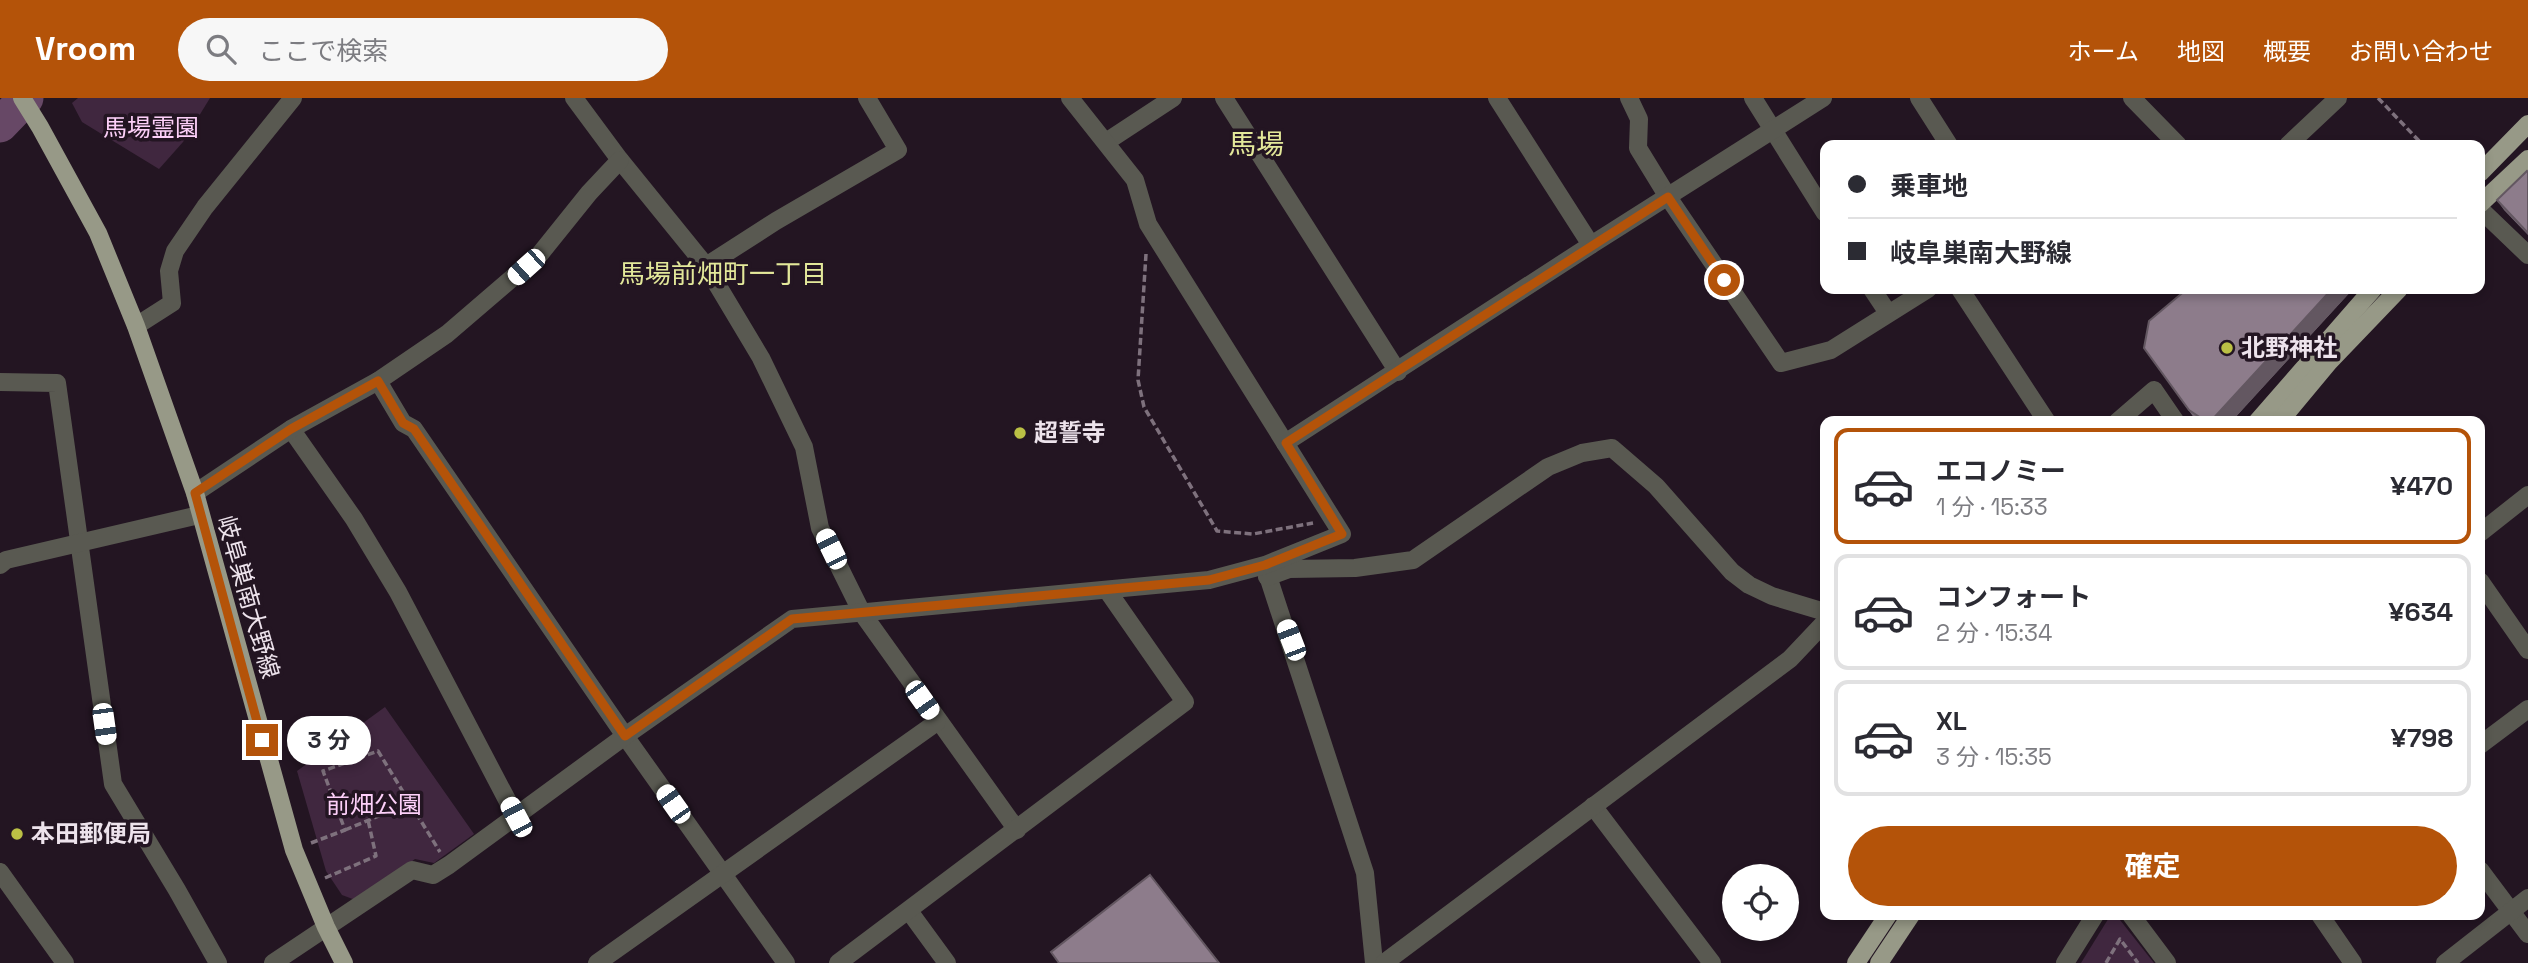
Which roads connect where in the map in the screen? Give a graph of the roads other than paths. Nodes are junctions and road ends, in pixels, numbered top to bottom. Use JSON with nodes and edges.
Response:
{"nodes":[{"id":1,"x":22,"y":98,"type":"edge"},
{"id":2,"x":293,"y":98,"type":"edge"},
{"id":3,"x":574,"y":98,"type":"edge"},
{"id":4,"x":867,"y":98,"type":"edge"},
{"id":5,"x":1070,"y":98,"type":"edge"},
{"id":6,"x":1173,"y":98,"type":"edge"},
{"id":7,"x":1224,"y":98,"type":"edge"},
{"id":8,"x":1497,"y":98,"type":"edge"},
{"id":9,"x":1629,"y":98,"type":"edge"},
{"id":10,"x":1753,"y":98,"type":"edge"},
{"id":11,"x":1824,"y":98,"type":"edge"},
{"id":12,"x":1919,"y":98,"type":"edge"},
{"id":13,"x":2132,"y":98,"type":"edge"},
{"id":14,"x":2338,"y":98,"type":"edge"},
{"id":15,"x":2528,"y":124,"type":"edge"},
{"id":16,"x":1774,"y":131,"type":"junction"},
{"id":17,"x":1946,"y":140,"type":"edge"},
{"id":18,"x":2173,"y":140,"type":"edge"},
{"id":19,"x":2293,"y":140,"type":"edge"},
{"id":20,"x":1106,"y":142,"type":"junction"},
{"id":21,"x":2528,"y":159,"type":"edge"},
{"id":22,"x":620,"y":160,"type":"junction"},
{"id":23,"x":2485,"y":168,"type":"edge"},
{"id":24,"x":1668,"y":197,"type":"junction"},
{"id":25,"x":2485,"y":202,"type":"edge"},
{"id":26,"x":1820,"y":205,"type":"edge"},
{"id":27,"x":2485,"y":212,"type":"edge"},
{"id":28,"x":1591,"y":245,"type":"junction"},
{"id":29,"x":2528,"y":255,"type":"edge"},
{"id":30,"x":706,"y":266,"type":"junction"},
{"id":31,"x":1875,"y":294,"type":"edge"},
{"id":32,"x":1920,"y":294,"type":"edge"},
{"id":33,"x":1962,"y":294,"type":"edge"},
{"id":34,"x":2369,"y":294,"type":"edge"},
{"id":35,"x":2394,"y":294,"type":"edge"},
{"id":36,"x":1888,"y":313,"type":"junction"},
{"id":37,"x":136,"y":326,"type":"junction"},
{"id":38,"x":1398,"y":372,"type":"junction"},
{"id":39,"x":378,"y":381,"type":"junction"},
{"id":40,"x":0,"y":383,"type":"edge"},
{"id":41,"x":2043,"y":416,"type":"edge"},
{"id":42,"x":2124,"y":416,"type":"edge"},
{"id":43,"x":2172,"y":416,"type":"edge"},
{"id":44,"x":2262,"y":416,"type":"edge"},
{"id":45,"x":2284,"y":416,"type":"edge"},
{"id":46,"x":291,"y":429,"type":"junction"},
{"id":47,"x":1286,"y":443,"type":"junction"},
{"id":48,"x":195,"y":493,"type":"junction"},
{"id":49,"x":2528,"y":495,"type":"edge"},
{"id":50,"x":200,"y":516,"type":"junction"},
{"id":51,"x":2485,"y":529,"type":"edge"},
{"id":52,"x":79,"y":543,"type":"junction"},
{"id":53,"x":0,"y":565,"type":"edge"},
{"id":54,"x":1266,"y":571,"type":"junction"},
{"id":55,"x":2485,"y":587,"type":"edge"},
{"id":56,"x":1107,"y":590,"type":"junction"},
{"id":57,"x":1820,"y":610,"type":"edge"},
{"id":58,"x":862,"y":613,"type":"junction"},
{"id":59,"x":1820,"y":627,"type":"edge"},
{"id":60,"x":2528,"y":650,"type":"edge"},
{"id":61,"x":2528,"y":709,"type":"edge"},
{"id":62,"x":937,"y":722,"type":"junction"},
{"id":63,"x":625,"y":736,"type":"junction"},
{"id":64,"x":2485,"y":741,"type":"edge"},
{"id":65,"x":1593,"y":806,"type":"junction"},
{"id":66,"x":516,"y":817,"type":"junction"},
{"id":67,"x":1017,"y":830,"type":"junction"},
{"id":68,"x":0,"y":872,"type":"edge"},
{"id":69,"x":722,"y":873,"type":"junction"},
{"id":70,"x":2485,"y":877,"type":"edge"},
{"id":71,"x":2528,"y":898,"type":"edge"},
{"id":72,"x":909,"y":911,"type":"junction"},
{"id":73,"x":2511,"y":911,"type":"junction"},
{"id":74,"x":1885,"y":920,"type":"edge"},
{"id":75,"x":1908,"y":920,"type":"edge"},
{"id":76,"x":2092,"y":920,"type":"edge"},
{"id":77,"x":2135,"y":920,"type":"edge"},
{"id":78,"x":2323,"y":920,"type":"edge"},
{"id":79,"x":326,"y":927,"type":"junction"},
{"id":80,"x":2528,"y":934,"type":"edge"},
{"id":81,"x":65,"y":963,"type":"edge"},
{"id":82,"x":218,"y":963,"type":"edge"},
{"id":83,"x":273,"y":963,"type":"edge"},
{"id":84,"x":344,"y":963,"type":"edge"},
{"id":85,"x":597,"y":963,"type":"edge"},
{"id":86,"x":786,"y":963,"type":"edge"},
{"id":87,"x":838,"y":963,"type":"edge"},
{"id":88,"x":947,"y":963,"type":"edge"},
{"id":89,"x":1374,"y":963,"type":"edge"},
{"id":90,"x":1384,"y":963,"type":"edge"},
{"id":91,"x":1712,"y":963,"type":"edge"},
{"id":92,"x":1856,"y":963,"type":"edge"},
{"id":93,"x":1879,"y":963,"type":"edge"},
{"id":94,"x":2065,"y":963,"type":"edge"},
{"id":95,"x":2167,"y":963,"type":"edge"},
{"id":96,"x":2353,"y":963,"type":"edge"},
{"id":97,"x":2445,"y":963,"type":"edge"}],
"edges":[{"from":1,"to":37,"type":"main road","name":"岐阜巣南大野線"},
{"from":2,"to":37,"type":"street"},
{"from":3,"to":22,"type":"street"},
{"from":4,"to":30,"type":"street"},
{"from":5,"to":20,"type":"street"},
{"from":6,"to":20,"type":"street"},
{"from":7,"to":38,"type":"street"},
{"from":8,"to":28,"type":"street"},
{"from":9,"to":24,"type":"street"},
{"from":10,"to":16,"type":"street"},
{"from":11,"to":16,"type":"street"},
{"from":12,"to":17,"type":"street"},
{"from":13,"to":18,"type":"street"},
{"from":14,"to":19,"type":"street"},
{"from":15,"to":23,"type":"main road"},
{"from":16,"to":24,"type":"street"},
{"from":16,"to":26,"type":"street"},
{"from":20,"to":47,"type":"street"},
{"from":21,"to":25,"type":"main road"},
{"from":22,"to":30,"type":"street"},
{"from":22,"to":39,"type":"street"},
{"from":24,"to":28,"type":"street"},
{"from":24,"to":36,"type":"street"},
{"from":27,"to":29,"type":"street"},
{"from":28,"to":38,"type":"street"},
{"from":30,"to":58,"type":"street"},
{"from":31,"to":36,"type":"street"},
{"from":32,"to":36,"type":"street"},
{"from":33,"to":41,"type":"street"},
{"from":34,"to":44,"type":"main road"},
{"from":35,"to":45,"type":"main road"},
{"from":37,"to":48,"type":"main road","name":"岐阜巣南大野線"},
{"from":38,"to":47,"type":"street"},
{"from":39,"to":46,"type":"street"},
{"from":39,"to":63,"type":"street"},
{"from":40,"to":52,"type":"street"},
{"from":42,"to":43,"type":"street"},
{"from":46,"to":48,"type":"street"},
{"from":46,"to":66,"type":"street"},
{"from":47,"to":54,"type":"street"},
{"from":48,"to":50,"type":"main road","name":"岐阜巣南大野線"},
{"from":49,"to":51,"type":"street"},
{"from":50,"to":52,"type":"street"},
{"from":50,"to":79,"type":"main road","name":"岐阜巣南大野線"},
{"from":52,"to":53,"type":"street"},
{"from":52,"to":82,"type":"street"},
{"from":54,"to":56,"type":"street"},
{"from":54,"to":57,"type":"street"},
{"from":54,"to":89,"type":"street"},
{"from":55,"to":60,"type":"street"},
{"from":56,"to":58,"type":"street"},
{"from":56,"to":67,"type":"street"},
{"from":58,"to":62,"type":"street"},
{"from":58,"to":63,"type":"street"},
{"from":59,"to":65,"type":"street"},
{"from":61,"to":64,"type":"street"},
{"from":62,"to":67,"type":"street"},
{"from":62,"to":69,"type":"street"},
{"from":63,"to":66,"type":"street"},
{"from":63,"to":69,"type":"street"},
{"from":65,"to":90,"type":"street"},
{"from":65,"to":91,"type":"street"},
{"from":66,"to":79,"type":"street"},
{"from":67,"to":72,"type":"street"},
{"from":68,"to":81,"type":"street"},
{"from":69,"to":85,"type":"street"},
{"from":69,"to":86,"type":"street"},
{"from":70,"to":73,"type":"street"},
{"from":71,"to":73,"type":"street"},
{"from":72,"to":87,"type":"street"},
{"from":72,"to":88,"type":"street"},
{"from":73,"to":80,"type":"street"},
{"from":73,"to":97,"type":"street"},
{"from":74,"to":92,"type":"main road"},
{"from":75,"to":93,"type":"main road"},
{"from":76,"to":94,"type":"street"},
{"from":77,"to":95,"type":"street"},
{"from":78,"to":96,"type":"street"},
{"from":79,"to":83,"type":"street"},
{"from":79,"to":84,"type":"main road","name":"岐阜巣南大野線"}]}
